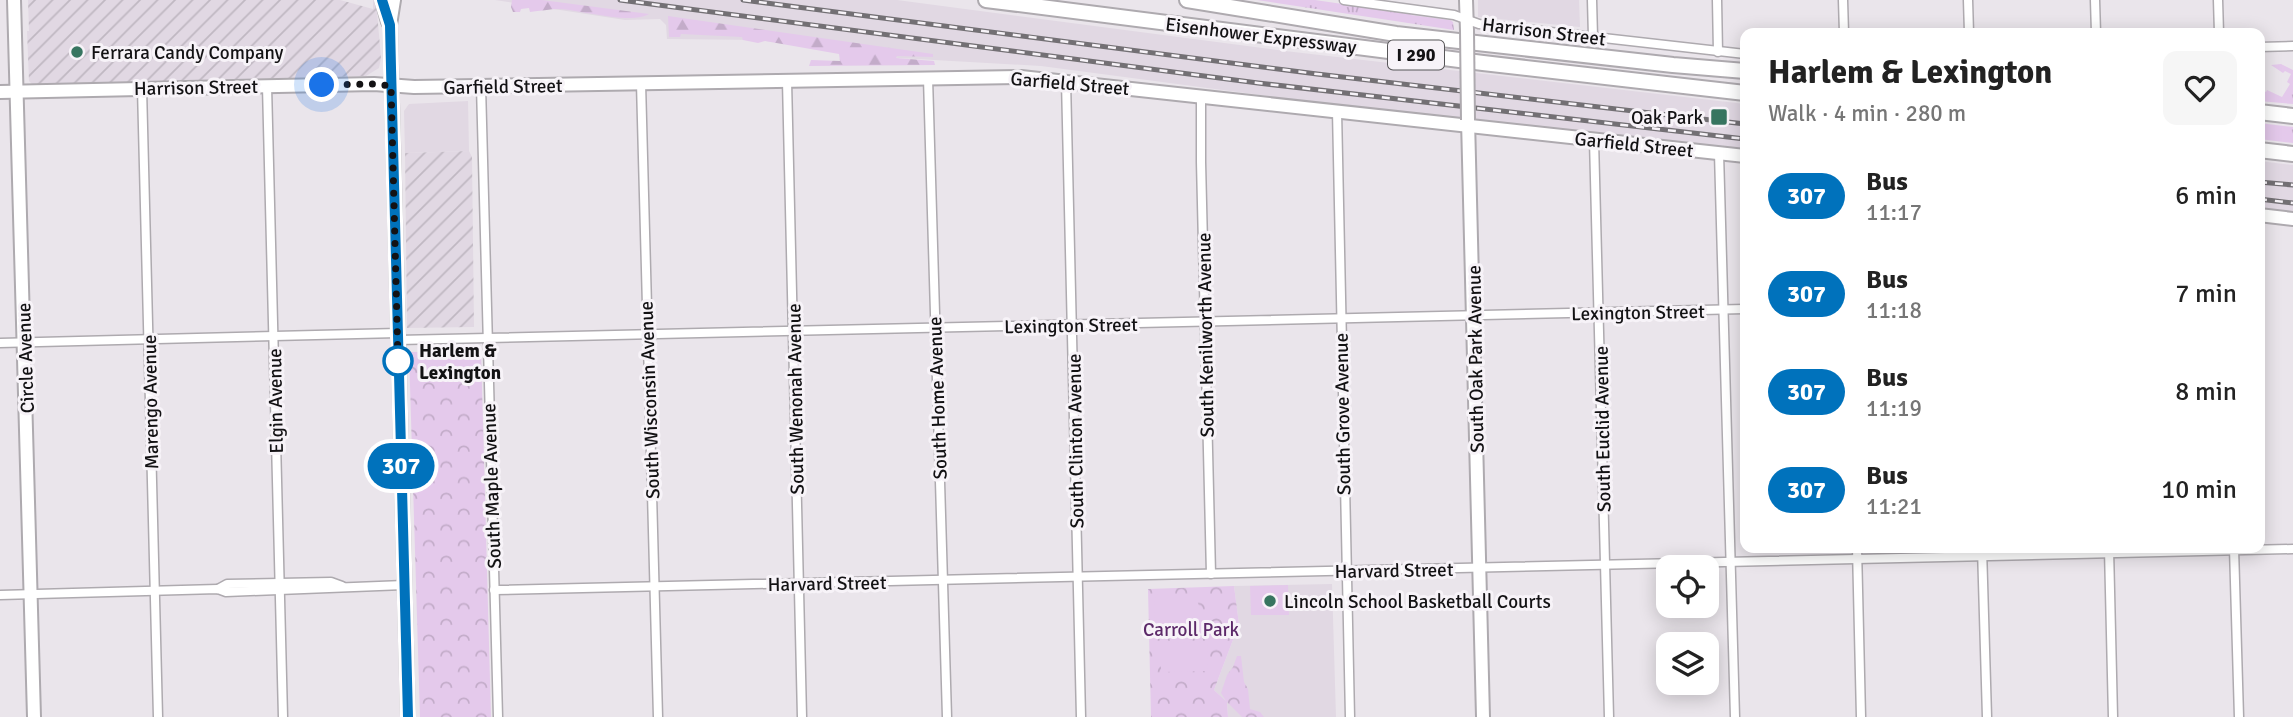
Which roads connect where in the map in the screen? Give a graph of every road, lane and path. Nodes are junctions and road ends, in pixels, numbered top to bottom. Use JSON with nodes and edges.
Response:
{"nodes":[{"id":1,"x":14,"y":0,"type":"edge"},
{"id":2,"x":382,"y":0,"type":"edge"},
{"id":3,"x":394,"y":0,"type":"edge"},
{"id":4,"x":986,"y":0,"type":"edge"},
{"id":5,"x":1187,"y":0,"type":"edge"},
{"id":6,"x":1344,"y":0,"type":"edge"},
{"id":7,"x":1466,"y":0,"type":"edge"},
{"id":8,"x":1592,"y":0,"type":"edge"},
{"id":9,"x":1717,"y":0,"type":"edge"},
{"id":10,"x":1843,"y":0,"type":"edge"},
{"id":11,"x":1968,"y":0,"type":"edge"},
{"id":12,"x":2095,"y":0,"type":"edge"},
{"id":13,"x":2218,"y":0,"type":"edge"},
{"id":14,"x":390,"y":25,"type":"junction"},
{"id":15,"x":1467,"y":25,"type":"junction"},
{"id":16,"x":1844,"y":28,"type":"edge"},
{"id":17,"x":1969,"y":28,"type":"edge"},
{"id":18,"x":2096,"y":28,"type":"edge"},
{"id":19,"x":2219,"y":28,"type":"edge"},
{"id":20,"x":1593,"y":37,"type":"junction"},
{"id":21,"x":2293,"y":46,"type":"edge"},
{"id":22,"x":2265,"y":47,"type":"edge"},
{"id":23,"x":1718,"y":52,"type":"junction"},
{"id":24,"x":1740,"y":54,"type":"edge"},
{"id":25,"x":1740,"y":71,"type":"edge"},
{"id":26,"x":928,"y":78,"type":"junction"},
{"id":27,"x":787,"y":81,"type":"junction"},
{"id":28,"x":1066,"y":81,"type":"junction"},
{"id":29,"x":641,"y":83,"type":"junction"},
{"id":30,"x":267,"y":86,"type":"junction"},
{"id":31,"x":391,"y":86,"type":"junction"},
{"id":32,"x":481,"y":86,"type":"junction"},
{"id":33,"x":142,"y":88,"type":"junction"},
{"id":34,"x":0,"y":92,"type":"edge"},
{"id":35,"x":17,"y":92,"type":"junction"},
{"id":36,"x":1740,"y":92,"type":"edge"},
{"id":37,"x":1201,"y":96,"type":"junction"},
{"id":38,"x":1337,"y":111,"type":"junction"},
{"id":39,"x":2265,"y":114,"type":"edge"},
{"id":40,"x":2293,"y":116,"type":"edge"},
{"id":41,"x":1468,"y":123,"type":"junction"},
{"id":42,"x":1594,"y":140,"type":"junction"},
{"id":43,"x":2265,"y":151,"type":"edge"},
{"id":44,"x":1719,"y":153,"type":"junction"},
{"id":45,"x":2293,"y":154,"type":"edge"},
{"id":46,"x":1740,"y":155,"type":"edge"},
{"id":47,"x":2265,"y":216,"type":"edge"},
{"id":48,"x":2293,"y":219,"type":"edge"},
{"id":49,"x":1740,"y":309,"type":"edge"},
{"id":50,"x":1724,"y":310,"type":"junction"},
{"id":51,"x":1598,"y":313,"type":"junction"},
{"id":52,"x":1474,"y":316,"type":"junction"},
{"id":53,"x":1340,"y":319,"type":"junction"},
{"id":54,"x":1204,"y":322,"type":"junction"},
{"id":55,"x":1072,"y":325,"type":"junction"},
{"id":56,"x":935,"y":328,"type":"junction"},
{"id":57,"x":793,"y":331,"type":"junction"},
{"id":58,"x":648,"y":334,"type":"junction"},
{"id":59,"x":273,"y":336,"type":"junction"},
{"id":60,"x":398,"y":337,"type":"junction"},
{"id":61,"x":487,"y":338,"type":"junction"},
{"id":62,"x":149,"y":340,"type":"junction"},
{"id":63,"x":24,"y":343,"type":"junction"},
{"id":64,"x":0,"y":344,"type":"edge"},
{"id":65,"x":2265,"y":548,"type":"edge"},
{"id":66,"x":2293,"y":548,"type":"edge"},
{"id":67,"x":1857,"y":553,"type":"edge"},
{"id":68,"x":1964,"y":553,"type":"edge"},
{"id":69,"x":1982,"y":553,"type":"edge"},
{"id":70,"x":2109,"y":553,"type":"edge"},
{"id":71,"x":2234,"y":553,"type":"edge"},
{"id":72,"x":1857,"y":559,"type":"junction"},
{"id":73,"x":1731,"y":562,"type":"junction"},
{"id":74,"x":1605,"y":565,"type":"junction"},
{"id":75,"x":1480,"y":568,"type":"junction"},
{"id":76,"x":1345,"y":571,"type":"junction"},
{"id":77,"x":1211,"y":574,"type":"junction"},
{"id":78,"x":1078,"y":577,"type":"junction"},
{"id":79,"x":943,"y":580,"type":"junction"},
{"id":80,"x":799,"y":583,"type":"junction"},
{"id":81,"x":404,"y":584,"type":"junction"},
{"id":82,"x":654,"y":586,"type":"junction"},
{"id":83,"x":280,"y":587,"type":"junction"},
{"id":84,"x":494,"y":590,"type":"junction"},
{"id":85,"x":155,"y":591,"type":"junction"},
{"id":86,"x":31,"y":594,"type":"junction"},
{"id":87,"x":0,"y":595,"type":"edge"},
{"id":88,"x":34,"y":717,"type":"edge"},
{"id":89,"x":158,"y":717,"type":"edge"},
{"id":90,"x":283,"y":717,"type":"edge"},
{"id":91,"x":408,"y":717,"type":"edge"},
{"id":92,"x":498,"y":717,"type":"edge"},
{"id":93,"x":658,"y":717,"type":"edge"},
{"id":94,"x":802,"y":717,"type":"edge"},
{"id":95,"x":947,"y":717,"type":"edge"},
{"id":96,"x":1082,"y":717,"type":"edge"},
{"id":97,"x":1350,"y":717,"type":"edge"},
{"id":98,"x":1483,"y":717,"type":"edge"},
{"id":99,"x":1609,"y":717,"type":"edge"},
{"id":100,"x":1735,"y":717,"type":"edge"},
{"id":101,"x":1861,"y":717,"type":"edge"},
{"id":102,"x":1987,"y":717,"type":"edge"},
{"id":103,"x":2113,"y":717,"type":"edge"},
{"id":104,"x":2239,"y":717,"type":"edge"}],
"edges":[{"from":1,"to":35,"type":"street","name":"Circle Avenue"},
{"from":2,"to":14,"type":"street"},
{"from":3,"to":14,"type":"street"},
{"from":4,"to":36,"type":"highway","name":"Eisenhower Expressway","number":"I 290"},
{"from":5,"to":25,"type":"highway","name":"Eisenhower Expressway","number":"I 290"},
{"from":6,"to":15,"type":"street","name":"Harrison Street"},
{"from":7,"to":15,"type":"street","name":"South Oak Park Avenue"},
{"from":8,"to":20,"type":"street"},
{"from":9,"to":23,"type":"street"},
{"from":10,"to":16,"type":"street"},
{"from":11,"to":17,"type":"street"},
{"from":12,"to":18,"type":"street"},
{"from":13,"to":19,"type":"street"},
{"from":14,"to":31,"type":"street"},
{"from":15,"to":20,"type":"street","name":"Harrison Street"},
{"from":15,"to":41,"type":"street","name":"South Oak Park Avenue","bridge":true},
{"from":20,"to":23,"type":"street","name":"Harrison Street"},
{"from":21,"to":22,"type":"street"},
{"from":23,"to":24,"type":"street","name":"Harrison Street"},
{"from":26,"to":27,"type":"street","name":"Garfield Street"},
{"from":26,"to":28,"type":"street","name":"Garfield Street"},
{"from":26,"to":56,"type":"street","name":"South Home Avenue"},
{"from":27,"to":29,"type":"street","name":"Garfield Street"},
{"from":27,"to":57,"type":"street","name":"South Wenonah Avenue"},
{"from":28,"to":37,"type":"street","name":"Garfield Street"},
{"from":28,"to":55,"type":"street","name":"South Clinton Avenue"},
{"from":29,"to":32,"type":"street","name":"Garfield Street"},
{"from":29,"to":58,"type":"street","name":"South Wisconsin Avenue"},
{"from":30,"to":31,"type":"street","name":"Harrison Street"},
{"from":30,"to":33,"type":"street","name":"Harrison Street"},
{"from":30,"to":59,"type":"street","name":"Elgin Avenue"},
{"from":31,"to":32,"type":"street","name":"Garfield Street"},
{"from":31,"to":60,"type":"street"},
{"from":32,"to":61,"type":"street","name":"South Maple Avenue"},
{"from":33,"to":35,"type":"street","name":"Harrison Street"},
{"from":33,"to":62,"type":"street","name":"Marengo Avenue"},
{"from":34,"to":35,"type":"street","name":"Harrison Street"},
{"from":35,"to":63,"type":"street","name":"Circle Avenue"},
{"from":37,"to":38,"type":"street","name":"Garfield Street"},
{"from":37,"to":54,"type":"street","name":"South Kenilworth Avenue"},
{"from":38,"to":41,"type":"street","name":"Garfield Street"},
{"from":38,"to":53,"type":"street","name":"South Grove Avenue"},
{"from":39,"to":40,"type":"highway"},
{"from":41,"to":42,"type":"street","name":"Garfield Street"},
{"from":41,"to":52,"type":"street","name":"South Oak Park Avenue"},
{"from":42,"to":44,"type":"street","name":"Garfield Street"},
{"from":42,"to":51,"type":"street","name":"South Euclid Avenue"},
{"from":43,"to":45,"type":"highway"},
{"from":44,"to":46,"type":"street","name":"Garfield Street"},
{"from":44,"to":50,"type":"street"},
{"from":47,"to":48,"type":"street"},
{"from":49,"to":50,"type":"street","name":"Lexington Street"},
{"from":50,"to":51,"type":"street","name":"Lexington Street"},
{"from":50,"to":73,"type":"street"},
{"from":51,"to":52,"type":"street","name":"Lexington Street"},
{"from":51,"to":74,"type":"street","name":"South Euclid Avenue"},
{"from":52,"to":53,"type":"street","name":"Lexington Street"},
{"from":52,"to":75,"type":"street","name":"South Oak Park Avenue"},
{"from":53,"to":54,"type":"street","name":"Lexington Street"},
{"from":53,"to":76,"type":"street","name":"South Grove Avenue"},
{"from":54,"to":55,"type":"street","name":"Lexington Street"},
{"from":54,"to":77,"type":"street","name":"South Kenilworth Avenue"},
{"from":55,"to":56,"type":"street","name":"Lexington Street"},
{"from":55,"to":78,"type":"street","name":"South Clinton Avenue"},
{"from":56,"to":57,"type":"street","name":"Lexington Street"},
{"from":56,"to":79,"type":"street","name":"South Home Avenue"},
{"from":57,"to":58,"type":"street","name":"Lexington Street"},
{"from":57,"to":80,"type":"street","name":"South Wenonah Avenue"},
{"from":58,"to":61,"type":"street","name":"Lexington Street"},
{"from":58,"to":82,"type":"street","name":"South Wisconsin Avenue"},
{"from":59,"to":60,"type":"street","name":"Lexington Street"},
{"from":59,"to":62,"type":"street","name":"Lexington Street"},
{"from":59,"to":83,"type":"street","name":"Elgin Avenue"},
{"from":60,"to":61,"type":"street","name":"Lexington Street"},
{"from":60,"to":81,"type":"street"},
{"from":61,"to":84,"type":"street","name":"South Maple Avenue"},
{"from":62,"to":63,"type":"street","name":"Lexington Street"},
{"from":62,"to":85,"type":"street","name":"Marengo Avenue"},
{"from":63,"to":64,"type":"street","name":"Lexington Street"},
{"from":63,"to":86,"type":"street","name":"Circle Avenue"},
{"from":65,"to":66,"type":"street","name":"Harvard Street"},
{"from":67,"to":72,"type":"street"},
{"from":68,"to":72,"type":"street","name":"Harvard Street"},
{"from":69,"to":102,"type":"street"},
{"from":70,"to":103,"type":"street"},
{"from":71,"to":104,"type":"street"},
{"from":72,"to":73,"type":"street","name":"Harvard Street"},
{"from":72,"to":101,"type":"street"},
{"from":73,"to":74,"type":"street","name":"Harvard Street"},
{"from":73,"to":100,"type":"street"},
{"from":74,"to":75,"type":"street","name":"Harvard Street"},
{"from":74,"to":99,"type":"street","name":"South Euclid Avenue"},
{"from":75,"to":76,"type":"street","name":"Harvard Street"},
{"from":75,"to":98,"type":"street","name":"South Oak Park Avenue"},
{"from":76,"to":77,"type":"street","name":"Harvard Street"},
{"from":76,"to":97,"type":"street","name":"South Grove Avenue"},
{"from":77,"to":78,"type":"street","name":"Harvard Street"},
{"from":78,"to":79,"type":"street","name":"Harvard Street"},
{"from":78,"to":96,"type":"street","name":"South Clinton Avenue"},
{"from":79,"to":80,"type":"street","name":"Harvard Street"},
{"from":79,"to":95,"type":"street","name":"South Home Avenue"},
{"from":80,"to":82,"type":"street","name":"Harvard Street"},
{"from":80,"to":94,"type":"street","name":"South Wenonah Avenue"},
{"from":81,"to":83,"type":"street"},
{"from":81,"to":91,"type":"street"},
{"from":82,"to":84,"type":"street","name":"Harvard Street"},
{"from":82,"to":93,"type":"street","name":"South Wisconsin Avenue"},
{"from":83,"to":85,"type":"street"},
{"from":83,"to":90,"type":"street","name":"Elgin Avenue"},
{"from":84,"to":92,"type":"street","name":"South Maple Avenue"},
{"from":85,"to":86,"type":"street"},
{"from":85,"to":89,"type":"street","name":"Marengo Avenue"},
{"from":86,"to":87,"type":"street"},
{"from":86,"to":88,"type":"street","name":"Circle Avenue"}]}
